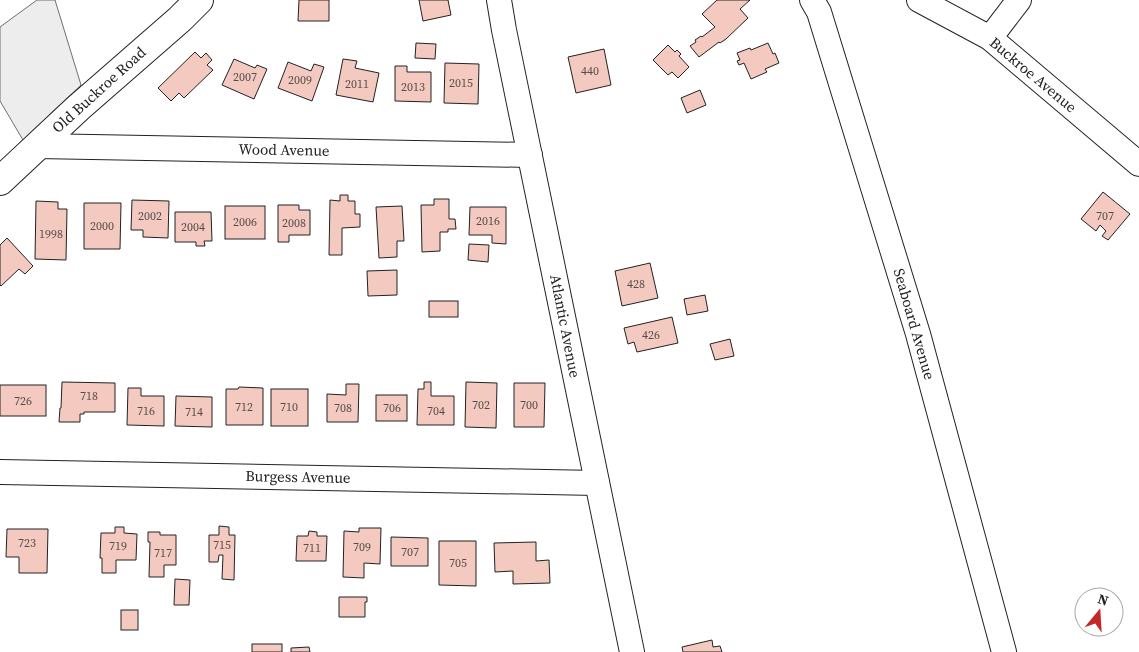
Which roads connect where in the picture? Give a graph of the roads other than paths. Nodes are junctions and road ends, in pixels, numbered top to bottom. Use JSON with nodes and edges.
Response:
{"nodes":[{"id":1,"x":199,"y":0,"type":"edge"},
{"id":2,"x":499,"y":0,"type":"edge"},
{"id":3,"x":812,"y":0,"type":"edge"},
{"id":4,"x":919,"y":0,"type":"edge"},
{"id":5,"x":1019,"y":0,"type":"edge"},
{"id":6,"x":990,"y":38,"type":"junction"},
{"id":7,"x":37,"y":146,"type":"junction"},
{"id":8,"x":530,"y":155,"type":"junction"},
{"id":9,"x":1139,"y":164,"type":"edge"},
{"id":10,"x":0,"y":181,"type":"edge"},
{"id":11,"x":0,"y":472,"type":"edge"},
{"id":12,"x":597,"y":483,"type":"junction"},
{"id":13,"x":632,"y":652,"type":"edge"},
{"id":14,"x":1004,"y":652,"type":"edge"}],
"edges":[{"from":1,"to":7,"type":"main road","name":"Old Buckroe Road"},
{"from":2,"to":8,"type":"street","name":"Atlantic Avenue"},
{"from":3,"to":14,"type":"street","name":"Seaboard Avenue"},
{"from":4,"to":6,"type":"street","name":"Buckroe Avenue"},
{"from":5,"to":6,"type":"street"},
{"from":6,"to":9,"type":"street","name":"Buckroe Avenue"},
{"from":7,"to":8,"type":"street","name":"Wood Avenue"},
{"from":7,"to":10,"type":"main road","name":"Old Buckroe Road"},
{"from":8,"to":12,"type":"street","name":"Atlantic Avenue"},
{"from":11,"to":12,"type":"street","name":"Burgess Avenue"},
{"from":12,"to":13,"type":"street","name":"Atlantic Avenue"}]}
